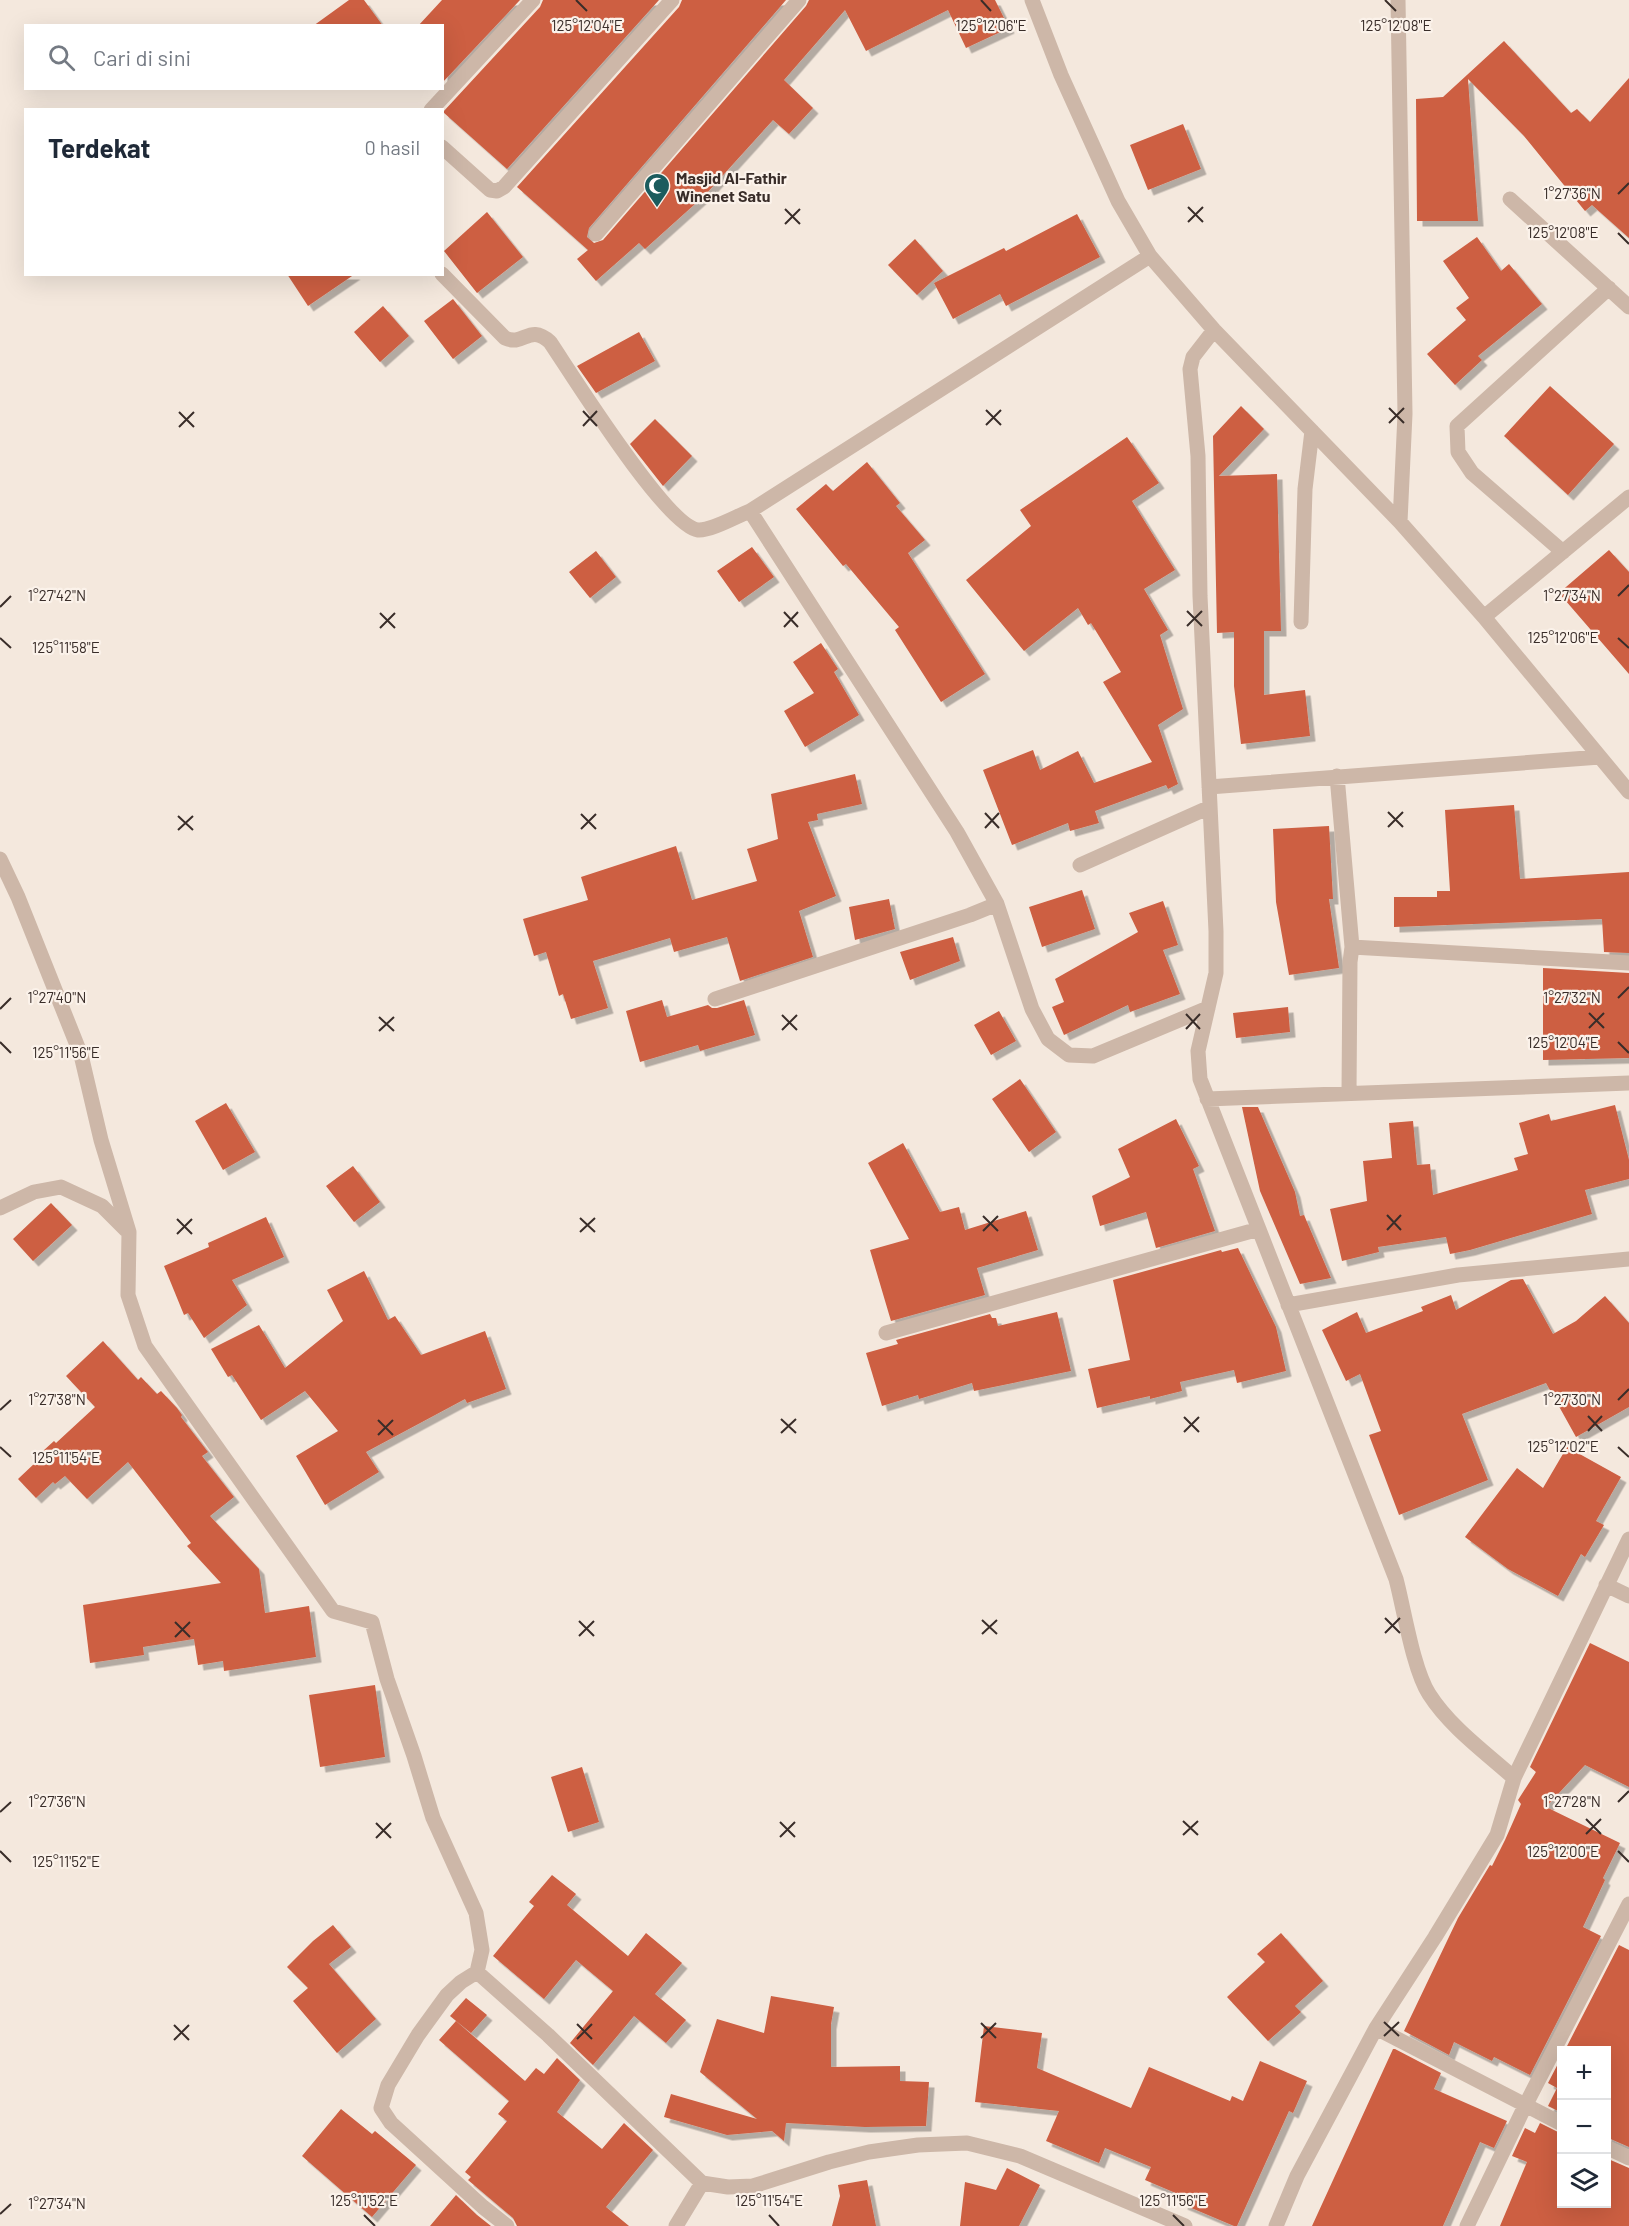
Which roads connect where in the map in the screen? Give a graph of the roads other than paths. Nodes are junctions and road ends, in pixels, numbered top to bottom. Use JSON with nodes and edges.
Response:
{"nodes":[{"id":1,"x":533,"y":0,"type":"edge"},
{"id":2,"x":672,"y":0,"type":"edge"},
{"id":3,"x":799,"y":0,"type":"edge"},
{"id":4,"x":1032,"y":0,"type":"edge"},
{"id":5,"x":1398,"y":0,"type":"edge"},
{"id":6,"x":433,"y":108,"type":"edge"},
{"id":7,"x":444,"y":149,"type":"edge"},
{"id":8,"x":1510,"y":199,"type":"dead end"},
{"id":9,"x":596,"y":234,"type":"dead end"},
{"id":10,"x":1150,"y":256,"type":"junction"},
{"id":11,"x":444,"y":276,"type":"edge"},
{"id":12,"x":1609,"y":288,"type":"junction"},
{"id":13,"x":1629,"y":307,"type":"edge"},
{"id":14,"x":1214,"y":330,"type":"junction"},
{"id":15,"x":1312,"y":431,"type":"junction"},
{"id":16,"x":1629,"y":497,"type":"edge"},
{"id":17,"x":750,"y":511,"type":"junction"},
{"id":18,"x":1400,"y":522,"type":"junction"},
{"id":19,"x":1563,"y":552,"type":"junction"},
{"id":20,"x":1484,"y":617,"type":"junction"},
{"id":21,"x":1301,"y":622,"type":"dead end"},
{"id":22,"x":1600,"y":757,"type":"junction"},
{"id":23,"x":1338,"y":776,"type":"junction"},
{"id":24,"x":1209,"y":787,"type":"junction"},
{"id":25,"x":1629,"y":792,"type":"edge"},
{"id":26,"x":1210,"y":807,"type":"junction"},
{"id":27,"x":0,"y":859,"type":"edge"},
{"id":28,"x":1080,"y":865,"type":"dead end"},
{"id":29,"x":997,"y":904,"type":"junction"},
{"id":30,"x":1352,"y":947,"type":"junction"},
{"id":31,"x":1629,"y":963,"type":"edge"},
{"id":32,"x":715,"y":999,"type":"dead end"},
{"id":33,"x":1208,"y":1008,"type":"junction"},
{"id":34,"x":1629,"y":1083,"type":"edge"},
{"id":35,"x":1349,"y":1093,"type":"junction"},
{"id":36,"x":1207,"y":1099,"type":"junction"},
{"id":37,"x":0,"y":1208,"type":"edge"},
{"id":38,"x":1259,"y":1229,"type":"junction"},
{"id":39,"x":129,"y":1232,"type":"junction"},
{"id":40,"x":1629,"y":1259,"type":"edge"},
{"id":41,"x":1288,"y":1305,"type":"junction"},
{"id":42,"x":886,"y":1333,"type":"dead end"},
{"id":43,"x":1629,"y":1539,"type":"edge"},
{"id":44,"x":1606,"y":1584,"type":"junction"},
{"id":45,"x":1629,"y":1596,"type":"edge"},
{"id":46,"x":1514,"y":1778,"type":"junction"},
{"id":47,"x":1629,"y":1904,"type":"edge"},
{"id":48,"x":477,"y":1972,"type":"junction"},
{"id":49,"x":1376,"y":2028,"type":"junction"},
{"id":50,"x":1525,"y":2106,"type":"junction"},
{"id":51,"x":1557,"y":2122,"type":"edge"},
{"id":52,"x":1611,"y":2149,"type":"edge"},
{"id":53,"x":1629,"y":2158,"type":"edge"},
{"id":54,"x":702,"y":2183,"type":"junction"},
{"id":55,"x":507,"y":2226,"type":"edge"},
{"id":56,"x":676,"y":2226,"type":"edge"},
{"id":57,"x":1185,"y":2226,"type":"edge"},
{"id":58,"x":1276,"y":2226,"type":"edge"},
{"id":59,"x":1467,"y":2226,"type":"edge"}],
"edges":[{"from":1,"to":6,"type":"street"},
{"from":2,"to":7,"type":"street"},
{"from":3,"to":9,"type":"street"},
{"from":4,"to":10,"type":"street"},
{"from":5,"to":18,"type":"street"},
{"from":8,"to":12,"type":"street"},
{"from":10,"to":14,"type":"street"},
{"from":10,"to":17,"type":"street"},
{"from":11,"to":17,"type":"street"},
{"from":12,"to":13,"type":"street"},
{"from":12,"to":19,"type":"street"},
{"from":14,"to":15,"type":"street"},
{"from":14,"to":24,"type":"street"},
{"from":15,"to":18,"type":"street"},
{"from":15,"to":21,"type":"street"},
{"from":16,"to":19,"type":"street"},
{"from":17,"to":29,"type":"street"},
{"from":18,"to":20,"type":"street"},
{"from":19,"to":20,"type":"street"},
{"from":20,"to":22,"type":"street"},
{"from":22,"to":23,"type":"street"},
{"from":22,"to":25,"type":"street"},
{"from":23,"to":24,"type":"street"},
{"from":23,"to":30,"type":"street"},
{"from":24,"to":26,"type":"street"},
{"from":26,"to":28,"type":"street"},
{"from":26,"to":33,"type":"street"},
{"from":27,"to":39,"type":"street"},
{"from":29,"to":32,"type":"street"},
{"from":29,"to":33,"type":"street"},
{"from":30,"to":31,"type":"street"},
{"from":30,"to":35,"type":"street"},
{"from":33,"to":36,"type":"street"},
{"from":34,"to":35,"type":"street"},
{"from":35,"to":36,"type":"street"},
{"from":36,"to":38,"type":"street"},
{"from":37,"to":39,"type":"street"},
{"from":38,"to":41,"type":"street"},
{"from":38,"to":42,"type":"street"},
{"from":39,"to":48,"type":"street"},
{"from":40,"to":41,"type":"street"},
{"from":41,"to":46,"type":"street"},
{"from":43,"to":44,"type":"street"},
{"from":44,"to":45,"type":"street"},
{"from":44,"to":46,"type":"street"},
{"from":46,"to":49,"type":"street"},
{"from":47,"to":50,"type":"street"},
{"from":48,"to":54,"type":"street"},
{"from":48,"to":55,"type":"street"},
{"from":49,"to":50,"type":"street"},
{"from":49,"to":58,"type":"street"},
{"from":50,"to":51,"type":"street"},
{"from":50,"to":59,"type":"street"},
{"from":52,"to":53,"type":"street"},
{"from":54,"to":56,"type":"street"},
{"from":54,"to":57,"type":"street"}]}
